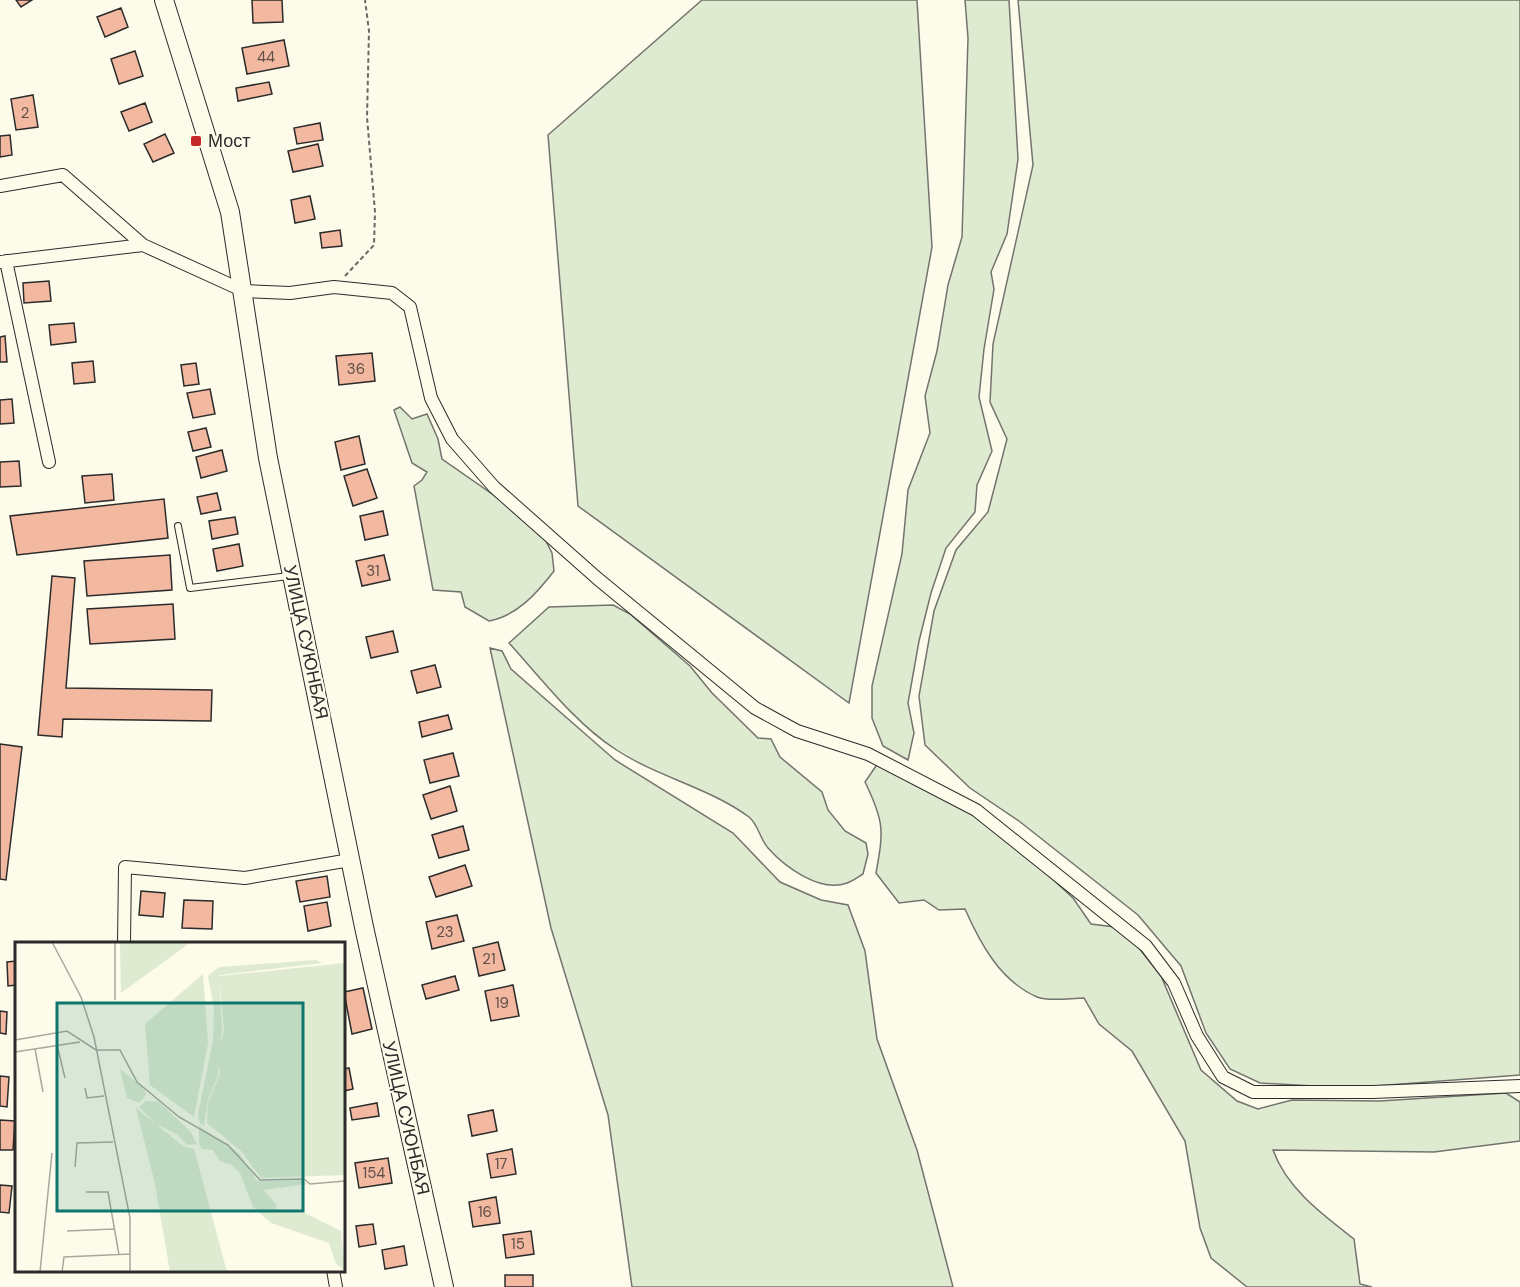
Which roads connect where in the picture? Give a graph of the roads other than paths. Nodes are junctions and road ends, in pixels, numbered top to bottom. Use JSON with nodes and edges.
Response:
{"nodes":[{"id":1,"x":164,"y":0,"type":"edge"},
{"id":2,"x":0,"y":186,"type":"edge"},
{"id":3,"x":143,"y":245,"type":"junction"},
{"id":4,"x":3,"y":261,"type":"edge"},
{"id":5,"x":244,"y":291,"type":"junction"},
{"id":6,"x":49,"y":462,"type":"dead end"},
{"id":7,"x":178,"y":526,"type":"dead end"},
{"id":8,"x":292,"y":576,"type":"junction"},
{"id":9,"x":350,"y":860,"type":"junction"},
{"id":10,"x":124,"y":942,"type":"edge"},
{"id":11,"x":1520,"y":1086,"type":"edge"},
{"id":12,"x":333,"y":1272,"type":"edge"},
{"id":13,"x":336,"y":1287,"type":"edge"},
{"id":14,"x":444,"y":1287,"type":"edge"}],
"edges":[{"from":1,"to":5,"type":"main road","name":"УЛИЦА СУЮНБАЯ"},
{"from":2,"to":3,"type":"street"},
{"from":3,"to":4,"type":"street"},
{"from":3,"to":5,"type":"street"},
{"from":4,"to":6,"type":"street"},
{"from":5,"to":8,"type":"main road","name":"УЛИЦА СУЮНБАЯ"},
{"from":5,"to":11,"type":"street"},
{"from":7,"to":8,"type":"lane"},
{"from":8,"to":9,"type":"main road","name":"УЛИЦА СУЮНБАЯ"},
{"from":9,"to":10,"type":"street"},
{"from":9,"to":14,"type":"main road","name":"УЛИЦА СУЮНБАЯ"},
{"from":12,"to":13,"type":"street"}]}
